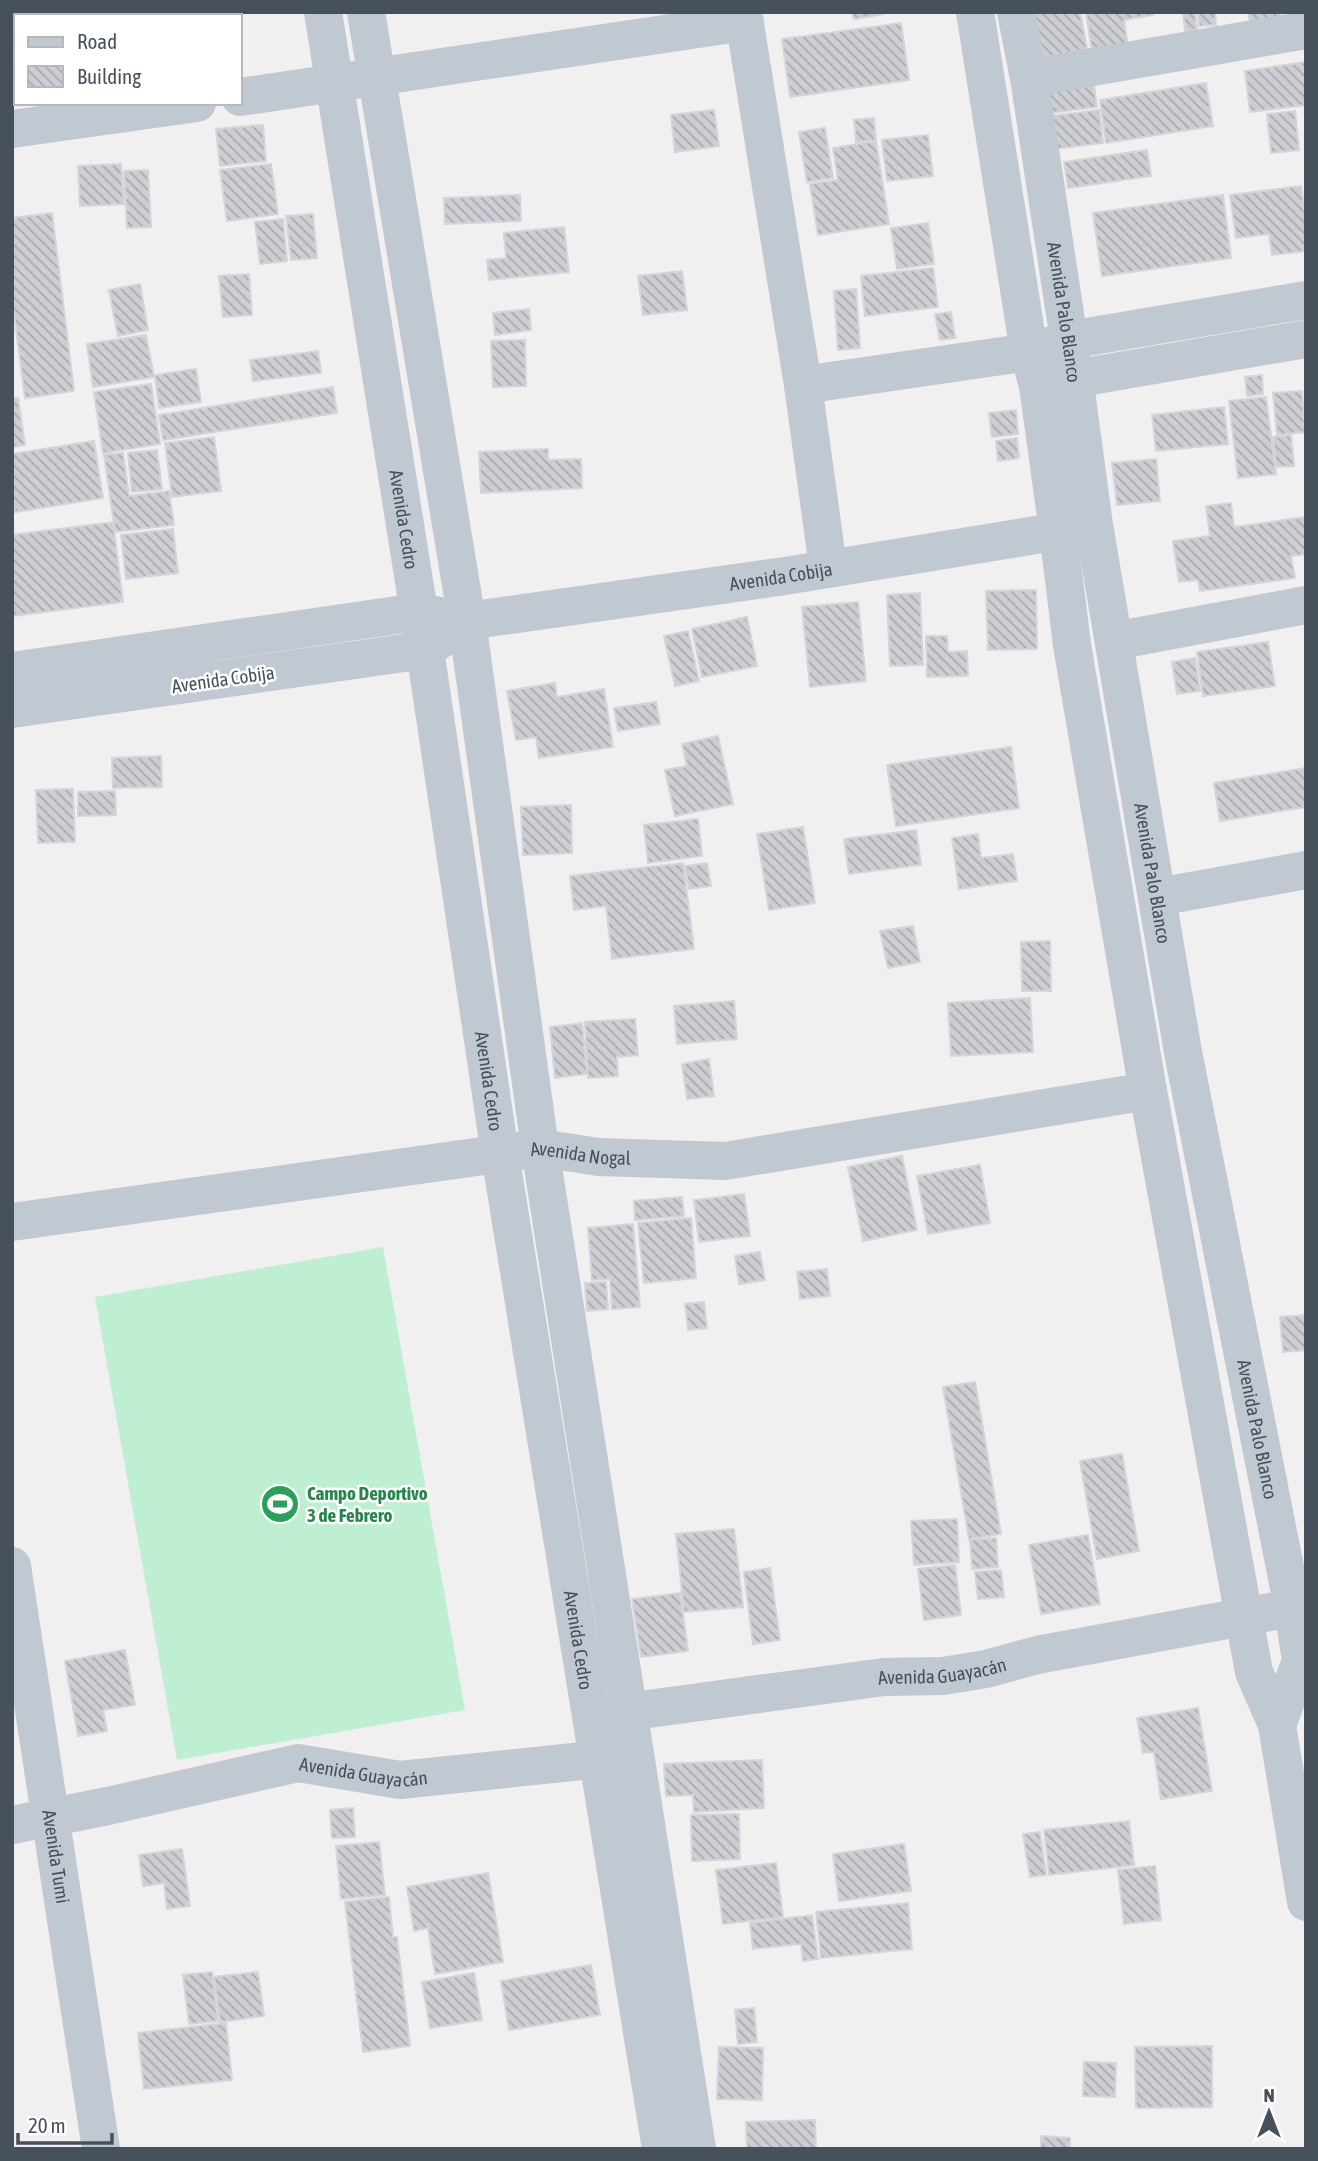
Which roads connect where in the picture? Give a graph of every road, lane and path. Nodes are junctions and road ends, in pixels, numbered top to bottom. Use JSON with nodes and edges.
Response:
{"nodes":[{"id":1,"x":323,"y":12,"type":"edge"},
{"id":2,"x":366,"y":12,"type":"edge"},
{"id":3,"x":975,"y":12,"type":"edge"},
{"id":4,"x":1016,"y":12,"type":"edge"},
{"id":5,"x":744,"y":17,"type":"edge"},
{"id":6,"x":1306,"y":30,"type":"edge"},
{"id":7,"x":377,"y":78,"type":"junction"},
{"id":8,"x":1029,"y":78,"type":"junction"},
{"id":9,"x":335,"y":84,"type":"junction"},
{"id":10,"x":242,"y":97,"type":"edge"},
{"id":11,"x":183,"y":105,"type":"edge"},
{"id":12,"x":12,"y":129,"type":"edge"},
{"id":13,"x":1306,"y":300,"type":"edge"},
{"id":14,"x":1306,"y":339,"type":"edge"},
{"id":15,"x":1069,"y":340,"type":"junction"},
{"id":16,"x":1047,"y":372,"type":"junction"},
{"id":17,"x":803,"y":385,"type":"junction"},
{"id":18,"x":1076,"y":528,"type":"junction"},
{"id":19,"x":828,"y":567,"type":"junction"},
{"id":20,"x":1306,"y":605,"type":"edge"},
{"id":21,"x":418,"y":612,"type":"junction"},
{"id":22,"x":467,"y":621,"type":"junction"},
{"id":23,"x":1114,"y":641,"type":"junction"},
{"id":24,"x":425,"y":650,"type":"junction"},
{"id":25,"x":12,"y":671,"type":"edge"},
{"id":26,"x":12,"y":709,"type":"edge"},
{"id":27,"x":1306,"y":870,"type":"edge"},
{"id":28,"x":1158,"y":897,"type":"junction"},
{"id":29,"x":1148,"y":1091,"type":"junction"},
{"id":30,"x":540,"y":1148,"type":"junction"},
{"id":31,"x":500,"y":1154,"type":"junction"},
{"id":32,"x":12,"y":1222,"type":"edge"},
{"id":33,"x":12,"y":1566,"type":"edge"},
{"id":34,"x":1293,"y":1608,"type":"junction"},
{"id":35,"x":1245,"y":1618,"type":"junction"},
{"id":36,"x":628,"y":1711,"type":"junction"},
{"id":37,"x":590,"y":1717,"type":"junction"},
{"id":38,"x":1277,"y":1725,"type":"junction"},
{"id":39,"x":635,"y":1755,"type":"junction"},
{"id":40,"x":597,"y":1761,"type":"junction"},
{"id":41,"x":49,"y":1817,"type":"junction"},
{"id":42,"x":12,"y":1825,"type":"edge"},
{"id":43,"x":1306,"y":1902,"type":"edge"},
{"id":44,"x":101,"y":2149,"type":"edge"},
{"id":45,"x":661,"y":2149,"type":"edge"},
{"id":46,"x":696,"y":2149,"type":"edge"}],
"edges":[{"from":1,"to":9,"type":"street","name":"Avenida Cedro"},
{"from":2,"to":7,"type":"street","name":"Avenida Cedro"},
{"from":3,"to":16,"type":"street","name":"Avenida Palo Blanco"},
{"from":4,"to":8,"type":"street","name":"Avenida Palo Blanco"},
{"from":5,"to":7,"type":"street"},
{"from":5,"to":17,"type":"street"},
{"from":6,"to":8,"type":"street"},
{"from":7,"to":9,"type":"street"},
{"from":7,"to":22,"type":"street","name":"Avenida Cedro"},
{"from":8,"to":15,"type":"street","name":"Avenida Palo Blanco"},
{"from":9,"to":10,"type":"street"},
{"from":9,"to":21,"type":"street","name":"Avenida Cedro"},
{"from":11,"to":12,"type":"street"},
{"from":13,"to":15,"type":"street"},
{"from":14,"to":16,"type":"street"},
{"from":15,"to":16,"type":"street","name":"Avenida Palo Blanco"},
{"from":16,"to":17,"type":"street"},
{"from":16,"to":18,"type":"street","name":"Avenida Palo Blanco"},
{"from":17,"to":19,"type":"street"},
{"from":18,"to":19,"type":"street","name":"Avenida Cobija"},
{"from":18,"to":23,"type":"street","name":"Avenida Palo Blanco"},
{"from":18,"to":29,"type":"street","name":"Avenida Palo Blanco"},
{"from":19,"to":22,"type":"street","name":"Avenida Cobija"},
{"from":20,"to":23,"type":"street"},
{"from":21,"to":22,"type":"street","name":"Avenida Cobija"},
{"from":21,"to":24,"type":"street","name":"Avenida Cedro"},
{"from":21,"to":25,"type":"street","name":"Avenida Cobija"},
{"from":22,"to":24,"type":"street","name":"Avenida Cobija"},
{"from":22,"to":30,"type":"street","name":"Avenida Cedro"},
{"from":23,"to":28,"type":"street","name":"Avenida Palo Blanco"},
{"from":24,"to":26,"type":"street","name":"Avenida Cobija"},
{"from":24,"to":31,"type":"street","name":"Avenida Cedro"},
{"from":27,"to":28,"type":"street"},
{"from":28,"to":34,"type":"street","name":"Avenida Palo Blanco"},
{"from":29,"to":30,"type":"street","name":"Avenida Nogal"},
{"from":29,"to":35,"type":"street","name":"Avenida Palo Blanco"},
{"from":30,"to":31,"type":"street","name":"Avenida Nogal"},
{"from":30,"to":36,"type":"street","name":"Avenida Cedro"},
{"from":31,"to":32,"type":"street","name":"Avenida Nogal"},
{"from":31,"to":37,"type":"street","name":"Avenida Cedro"},
{"from":33,"to":41,"type":"street","name":"Avenida Tumi"},
{"from":34,"to":35,"type":"street","name":"Avenida Guayacán"},
{"from":34,"to":38,"type":"street","name":"Avenida Palo Blanco"},
{"from":35,"to":36,"type":"street","name":"Avenida Guayacán"},
{"from":35,"to":38,"type":"street","name":"Avenida Palo Blanco"},
{"from":36,"to":37,"type":"street","name":"Avenida Guayacán"},
{"from":36,"to":39,"type":"street","name":"Avenida Cedro"},
{"from":37,"to":40,"type":"street","name":"Avenida Cedro"},
{"from":38,"to":43,"type":"street","name":"Avenida Palo Blanco"},
{"from":39,"to":40,"type":"street","name":"Avenida Guayacán"},
{"from":39,"to":46,"type":"street","name":"Avenida Cedro"},
{"from":40,"to":41,"type":"street","name":"Avenida Guayacán"},
{"from":40,"to":45,"type":"street","name":"Avenida Cedro"},
{"from":41,"to":42,"type":"street","name":"Avenida Guayacán"},
{"from":41,"to":44,"type":"street","name":"Avenida Tumi"}]}
